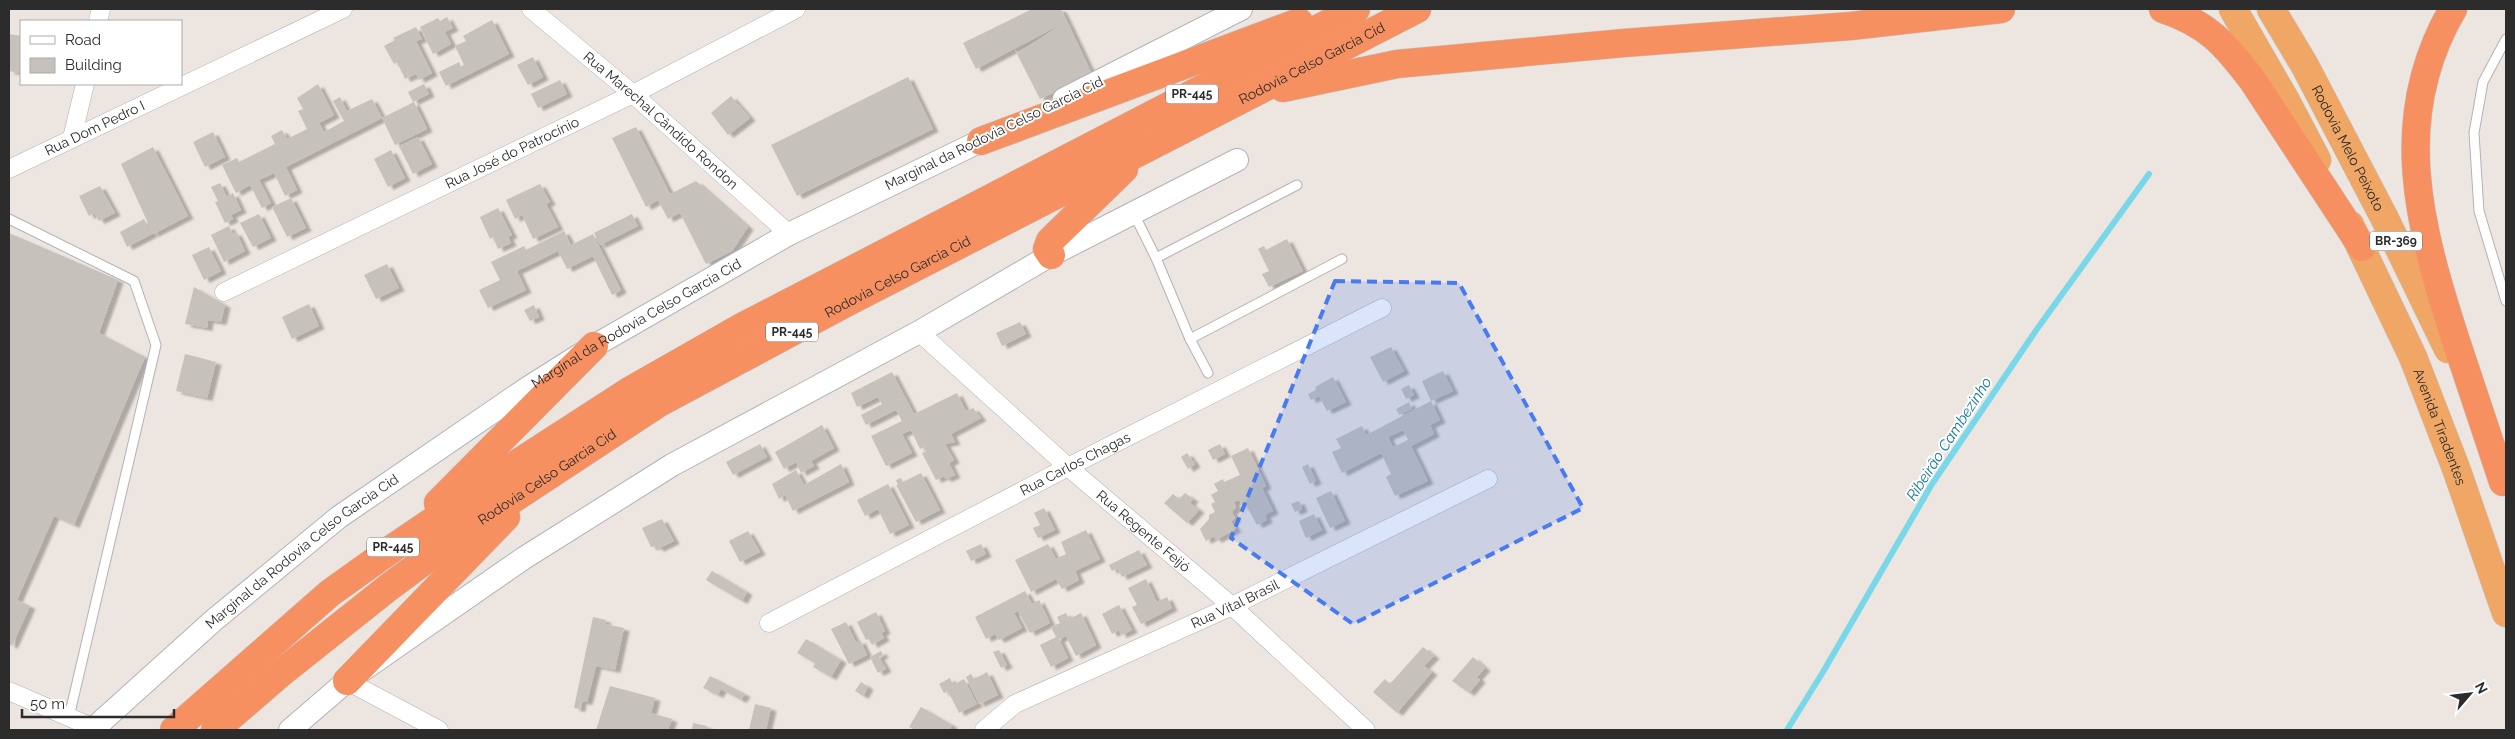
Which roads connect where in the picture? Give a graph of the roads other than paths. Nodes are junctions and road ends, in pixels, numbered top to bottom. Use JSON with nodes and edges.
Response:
{"nodes":[{"id":1,"x":343,"y":9,"type":"edge"},
{"id":2,"x":531,"y":9,"type":"edge"},
{"id":3,"x":796,"y":9,"type":"edge"},
{"id":4,"x":1242,"y":9,"type":"edge"},
{"id":5,"x":1334,"y":9,"type":"edge"},
{"id":6,"x":1356,"y":9,"type":"edge"},
{"id":7,"x":1417,"y":9,"type":"edge"},
{"id":8,"x":2001,"y":9,"type":"edge"},
{"id":9,"x":2163,"y":9,"type":"edge"},
{"id":10,"x":2233,"y":9,"type":"edge"},
{"id":11,"x":2271,"y":9,"type":"edge"},
{"id":12,"x":2452,"y":9,"type":"edge"},
{"id":13,"x":1215,"y":15,"type":"edge"},
{"id":14,"x":2506,"y":39,"type":"edge"},
{"id":15,"x":84,"y":85,"type":"edge"},
{"id":16,"x":633,"y":94,"type":"junction"},
{"id":17,"x":1247,"y":96,"type":"junction"},
{"id":18,"x":72,"y":138,"type":"junction"},
{"id":19,"x":981,"y":141,"type":"junction"},
{"id":20,"x":1144,"y":150,"type":"junction"},
{"id":21,"x":1237,"y":160,"type":"dead end"},
{"id":22,"x":9,"y":169,"type":"edge"},
{"id":23,"x":1297,"y":185,"type":"dead end"},
{"id":24,"x":1134,"y":212,"type":"junction"},
{"id":25,"x":9,"y":219,"type":"edge"},
{"id":26,"x":789,"y":234,"type":"junction"},
{"id":27,"x":2362,"y":247,"type":"junction"},
{"id":28,"x":1051,"y":255,"type":"junction"},
{"id":29,"x":1156,"y":258,"type":"junction"},
{"id":30,"x":1342,"y":259,"type":"dead end"},
{"id":31,"x":224,"y":292,"type":"dead end"},
{"id":32,"x":2506,"y":300,"type":"edge"},
{"id":33,"x":1382,"y":308,"type":"dead end"},
{"id":34,"x":919,"y":332,"type":"junction"},
{"id":35,"x":1190,"y":338,"type":"junction"},
{"id":36,"x":594,"y":346,"type":"junction"},
{"id":37,"x":1208,"y":373,"type":"dead end"},
{"id":38,"x":1068,"y":467,"type":"junction"},
{"id":39,"x":544,"y":477,"type":"junction"},
{"id":40,"x":1488,"y":479,"type":"dead end"},
{"id":41,"x":2504,"y":487,"type":"edge"},
{"id":42,"x":393,"y":548,"type":"junction"},
{"id":43,"x":1232,"y":606,"type":"junction"},
{"id":44,"x":2506,"y":613,"type":"edge"},
{"id":45,"x":769,"y":623,"type":"dead end"},
{"id":46,"x":347,"y":682,"type":"junction"},
{"id":47,"x":9,"y":691,"type":"edge"},
{"id":48,"x":69,"y":717,"type":"junction"},
{"id":49,"x":93,"y":729,"type":"edge"},
{"id":50,"x":174,"y":730,"type":"edge"},
{"id":51,"x":214,"y":730,"type":"edge"},
{"id":52,"x":290,"y":730,"type":"edge"},
{"id":53,"x":439,"y":730,"type":"edge"},
{"id":54,"x":984,"y":730,"type":"edge"},
{"id":55,"x":1366,"y":730,"type":"edge"}],
"edges":[{"from":1,"to":18,"type":"street","name":"Rua Dom Pedro I"},
{"from":2,"to":16,"type":"street","name":"Rua Marechal Cândido Rondon"},
{"from":3,"to":16,"type":"street","name":"Rua José do Patrocínio"},
{"from":4,"to":13,"type":"street","name":"Marginal da Rodovia Celso Garcia Cid"},
{"from":5,"to":19,"type":"highway"},
{"from":6,"to":42,"type":"highway","name":"Rodovia Celso Garcia Cid","number":"PR-445"},
{"from":7,"to":17,"type":"highway","name":"Rodovia Celso Garcia Cid","number":"PR-445"},
{"from":8,"to":17,"type":"highway"},
{"from":9,"to":27,"type":"highway"},
{"from":10,"to":27,"type":"highway","number":"BR-369"},
{"from":11,"to":41,"type":"highway","name":"Rodovia Melo Peixoto","number":"BR-369"},
{"from":12,"to":41,"type":"highway"},
{"from":13,"to":19,"type":"street","name":"Marginal da Rodovia Celso Garcia Cid"},
{"from":14,"to":32,"type":"lane"},
{"from":15,"to":18,"type":"street"},
{"from":16,"to":26,"type":"street","name":"Rua Marechal Cândido Rondon"},
{"from":16,"to":31,"type":"street","name":"Rua José do Patrocínio"},
{"from":17,"to":20,"type":"highway","name":"Rodovia Celso Garcia Cid","number":"PR-445"},
{"from":18,"to":22,"type":"street","name":"Rua Dom Pedro I"},
{"from":19,"to":26,"type":"street","name":"Marginal da Rodovia Celso Garcia Cid"},
{"from":20,"to":28,"type":"highway"},
{"from":20,"to":39,"type":"highway","name":"Rodovia Celso Garcia Cid","number":"PR-445"},
{"from":21,"to":24,"type":"street"},
{"from":23,"to":29,"type":"lane"},
{"from":24,"to":28,"type":"street"},
{"from":24,"to":29,"type":"lane"},
{"from":25,"to":48,"type":"lane"},
{"from":26,"to":36,"type":"street","name":"Marginal da Rodovia Celso Garcia Cid"},
{"from":27,"to":44,"type":"highway","name":"Avenida Tiradentes","number":"BR-369"},
{"from":28,"to":34,"type":"street"},
{"from":29,"to":35,"type":"lane"},
{"from":30,"to":35,"type":"lane"},
{"from":33,"to":38,"type":"street","name":"Rua Carlos Chagas"},
{"from":34,"to":38,"type":"street","name":"Rua Regente Feijó"},
{"from":34,"to":46,"type":"street"},
{"from":35,"to":37,"type":"lane"},
{"from":36,"to":42,"type":"highway"},
{"from":36,"to":49,"type":"street","name":"Marginal da Rodovia Celso Garcia Cid"},
{"from":38,"to":43,"type":"street","name":"Rua Regente Feijó"},
{"from":38,"to":45,"type":"street","name":"Rua Carlos Chagas"},
{"from":39,"to":46,"type":"highway"},
{"from":39,"to":51,"type":"highway","name":"Rodovia Celso Garcia Cid","number":"PR-445"},
{"from":40,"to":43,"type":"street","name":"Rua Vital Brasil"},
{"from":42,"to":50,"type":"highway","name":"Rodovia Celso Garcia Cid","number":"PR-445"},
{"from":43,"to":54,"type":"street","name":"Rua Vital Brasil"},
{"from":43,"to":55,"type":"street","name":"Rua Regente Feijó"},
{"from":46,"to":52,"type":"street"},
{"from":46,"to":53,"type":"street"},
{"from":47,"to":48,"type":"street"},
{"from":48,"to":49,"type":"street"}]}
